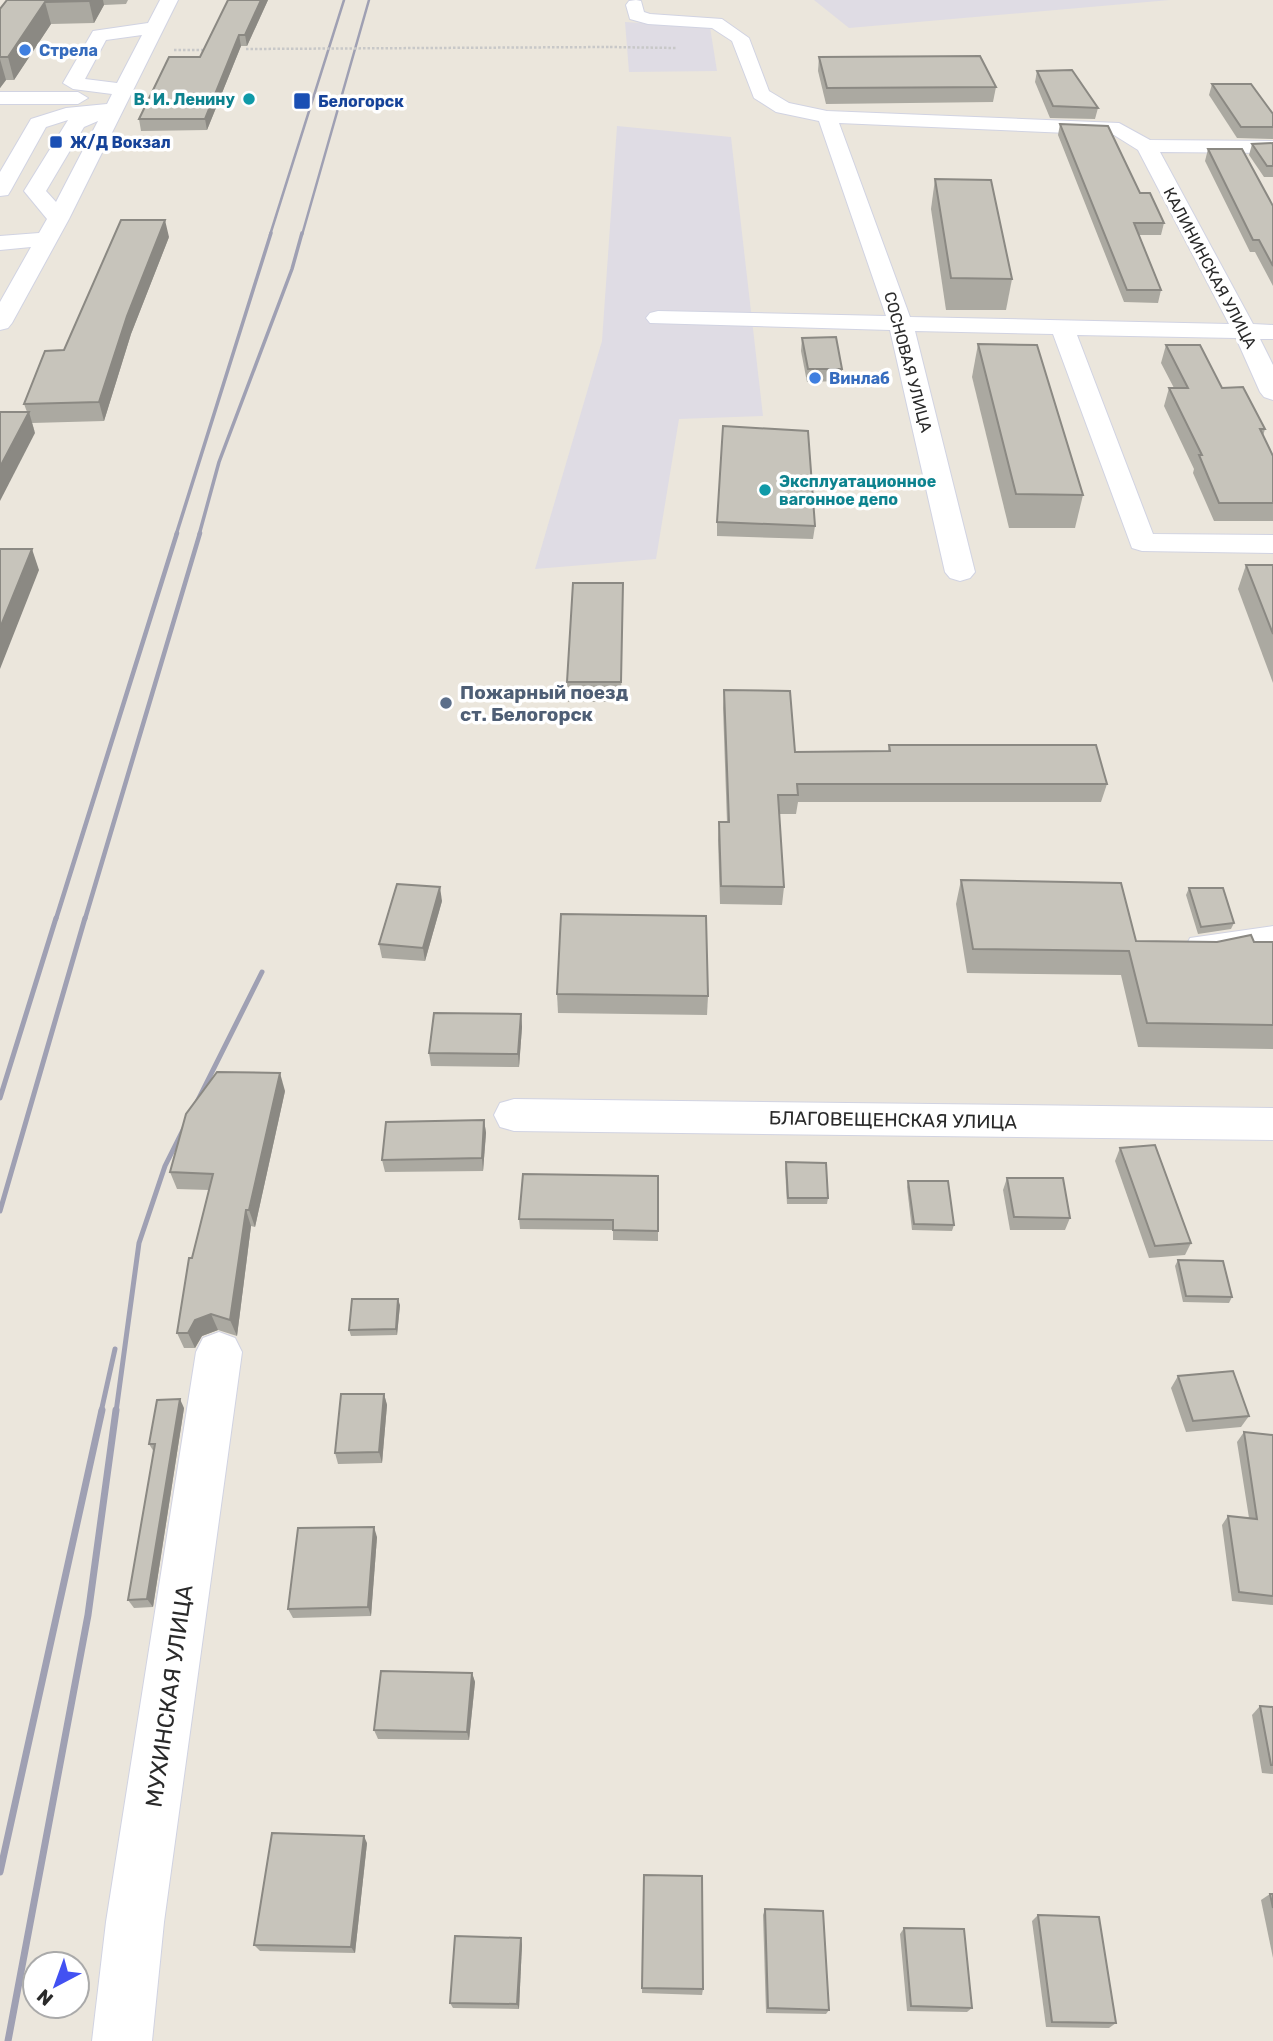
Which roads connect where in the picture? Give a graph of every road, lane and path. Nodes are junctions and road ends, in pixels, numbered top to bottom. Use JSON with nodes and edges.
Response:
{"nodes":[{"id":1,"x":169,"y":0,"type":"edge"},
{"id":2,"x":635,"y":5,"type":"dead end"},
{"id":3,"x":155,"y":28,"type":"junction"},
{"id":4,"x":668,"y":48,"type":"dead end"},
{"id":5,"x":246,"y":49,"type":"edge"},
{"id":6,"x":0,"y":98,"type":"edge"},
{"id":7,"x":118,"y":99,"type":"junction"},
{"id":8,"x":827,"y":117,"type":"junction"},
{"id":9,"x":1146,"y":146,"type":"junction"},
{"id":10,"x":1273,"y":147,"type":"edge"},
{"id":11,"x":0,"y":191,"type":"edge"},
{"id":12,"x":58,"y":219,"type":"junction"},
{"id":13,"x":47,"y":239,"type":"junction"},
{"id":14,"x":0,"y":243,"type":"edge"},
{"id":15,"x":3,"y":310,"type":"edge"},
{"id":16,"x":657,"y":318,"type":"dead end"},
{"id":17,"x":901,"y":325,"type":"junction"},
{"id":18,"x":1062,"y":327,"type":"junction"},
{"id":19,"x":1244,"y":330,"type":"junction"},
{"id":20,"x":1273,"y":332,"type":"edge"},
{"id":21,"x":1273,"y":392,"type":"edge"},
{"id":22,"x":1273,"y":544,"type":"edge"},
{"id":23,"x":960,"y":572,"type":"dead end"},
{"id":24,"x":1273,"y":939,"type":"edge"},
{"id":25,"x":1203,"y":948,"type":"edge"},
{"id":26,"x":514,"y":1115,"type":"dead end"},
{"id":27,"x":1273,"y":1124,"type":"edge"},
{"id":28,"x":219,"y":1352,"type":"dead end"},
{"id":29,"x":122,"y":2041,"type":"edge"}],
"edges":[{"from":1,"to":3,"type":"street"},
{"from":2,"to":8,"type":"street"},
{"from":3,"to":7,"type":"street"},
{"from":3,"to":7,"type":"street"},
{"from":4,"to":5,"type":"path","bridge":true},
{"from":6,"to":7,"type":"street"},
{"from":7,"to":11,"type":"street"},
{"from":7,"to":12,"type":"street"},
{"from":7,"to":12,"type":"street"},
{"from":8,"to":9,"type":"street"},
{"from":8,"to":17,"type":"street","name":"СОСНОВАЯ УЛИЦА"},
{"from":9,"to":10,"type":"street"},
{"from":9,"to":19,"type":"street","name":"КАЛИНИНСКАЯ УЛИЦА"},
{"from":11,"to":12,"type":"street"},
{"from":12,"to":13,"type":"street"},
{"from":13,"to":14,"type":"street"},
{"from":13,"to":15,"type":"street"},
{"from":16,"to":17,"type":"street"},
{"from":17,"to":18,"type":"street"},
{"from":17,"to":23,"type":"street","name":"СОСНОВАЯ УЛИЦА"},
{"from":18,"to":19,"type":"street"},
{"from":18,"to":22,"type":"street"},
{"from":19,"to":20,"type":"street"},
{"from":19,"to":21,"type":"street","name":"КАЛИНИНСКАЯ УЛИЦА"},
{"from":24,"to":25,"type":"street"},
{"from":26,"to":27,"type":"street","name":"БЛАГОВЕЩЕНСКАЯ УЛИЦА"},
{"from":28,"to":29,"type":"street","name":"МУХИНСКАЯ УЛИЦА"}]}
